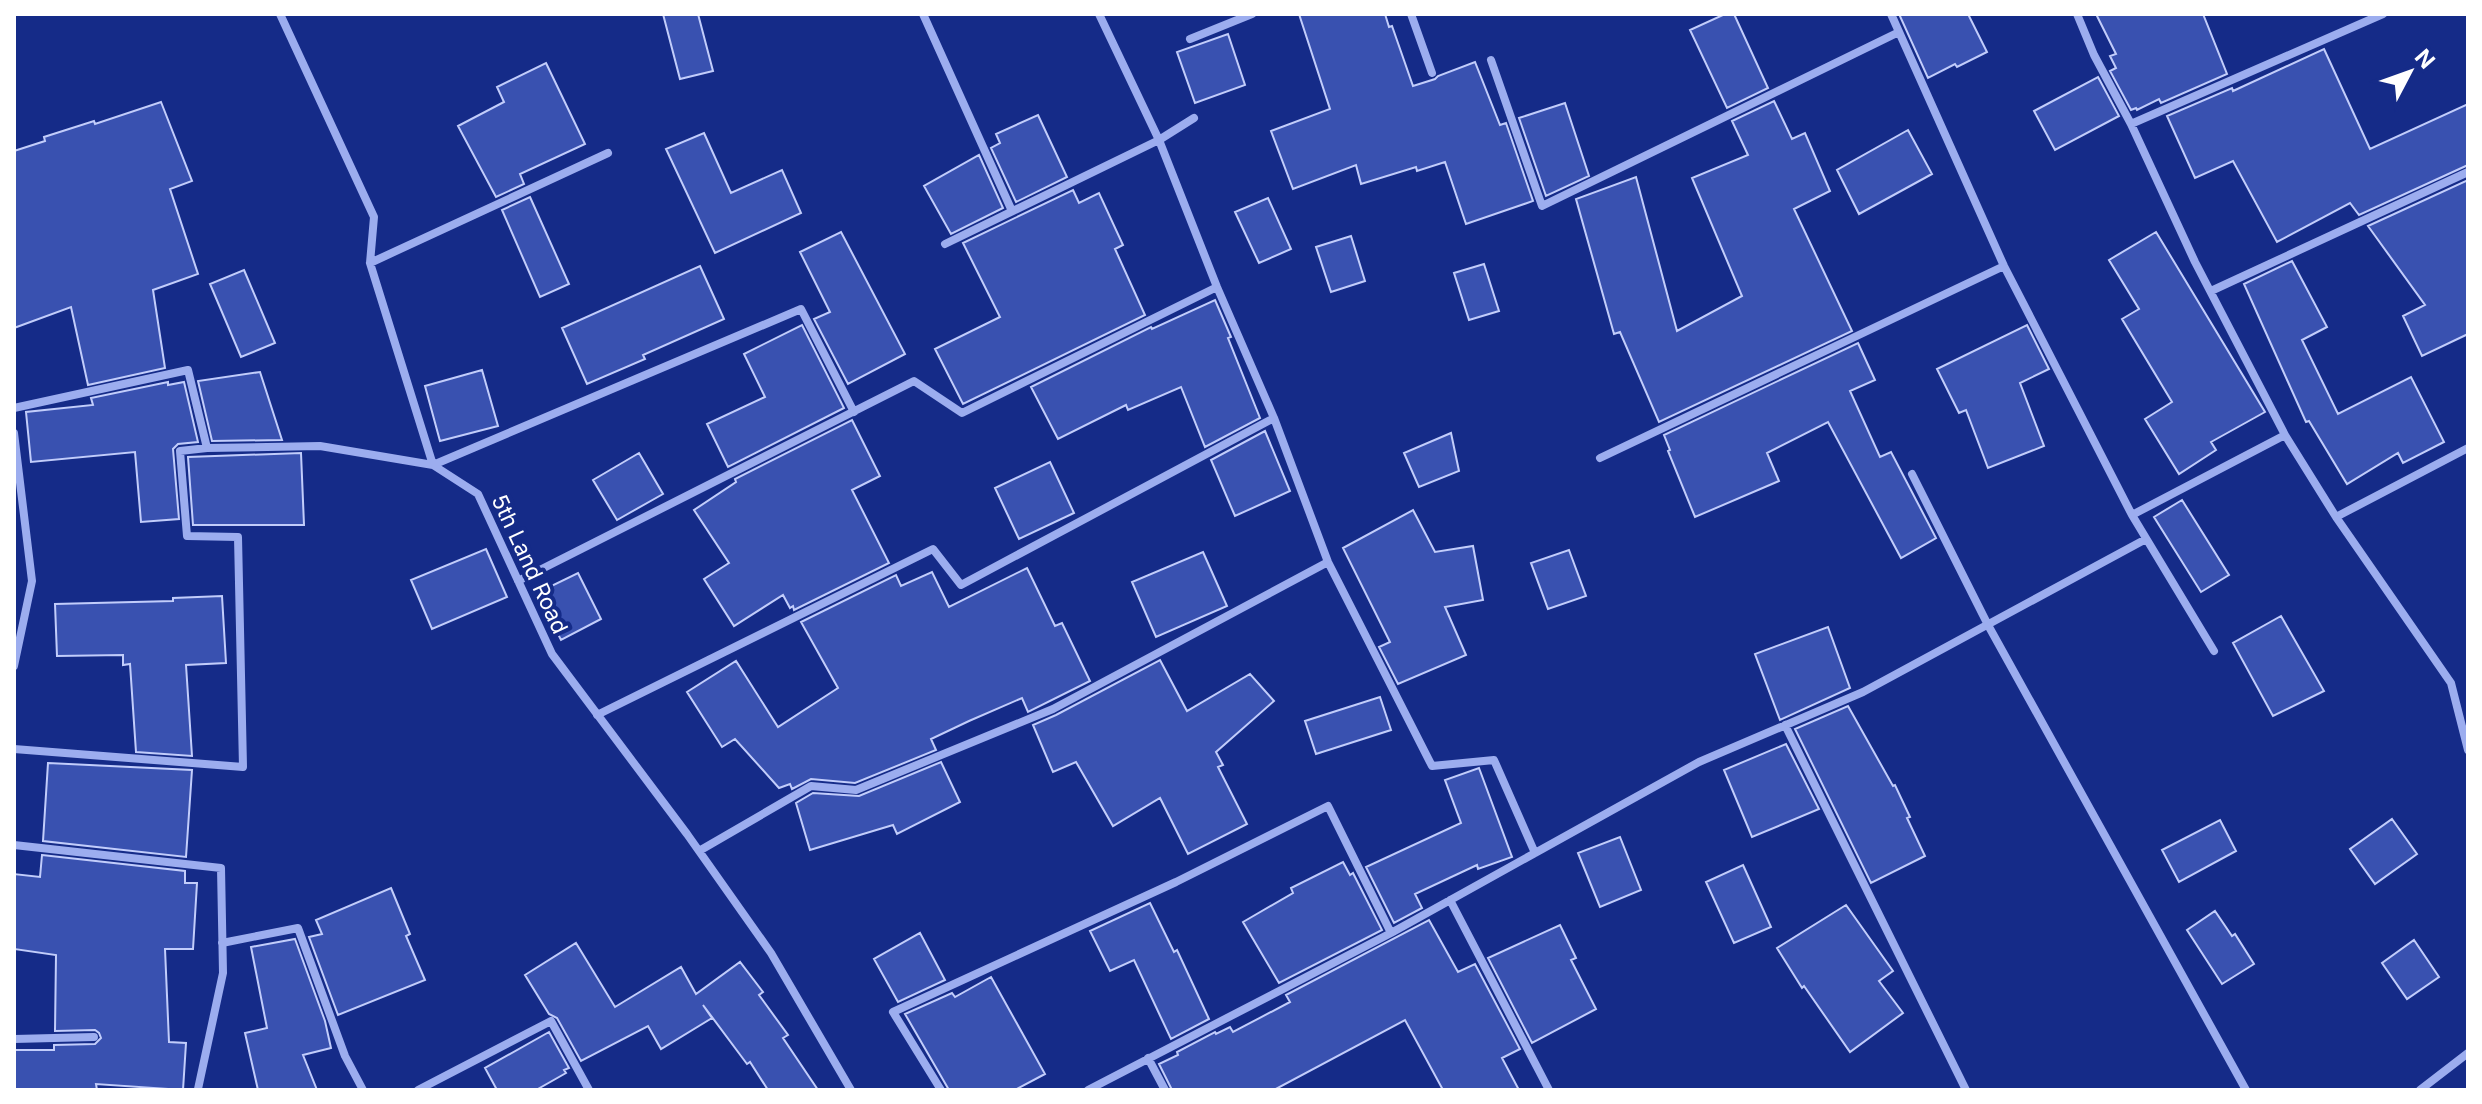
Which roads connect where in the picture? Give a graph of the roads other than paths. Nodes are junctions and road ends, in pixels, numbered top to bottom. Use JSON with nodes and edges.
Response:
{"nodes":[{"id":1,"x":280,"y":14,"type":"edge"},
{"id":2,"x":923,"y":14,"type":"edge"},
{"id":3,"x":1099,"y":14,"type":"edge"},
{"id":4,"x":1252,"y":14,"type":"edge"},
{"id":5,"x":1411,"y":14,"type":"edge"},
{"id":6,"x":1891,"y":14,"type":"edge"},
{"id":7,"x":2077,"y":14,"type":"edge"},
{"id":8,"x":2383,"y":14,"type":"edge"},
{"id":9,"x":1899,"y":32,"type":"junction"},
{"id":10,"x":1190,"y":39,"type":"dead end"},
{"id":11,"x":1491,"y":60,"type":"dead end"},
{"id":12,"x":1432,"y":73,"type":"dead end"},
{"id":13,"x":1194,"y":118,"type":"dead end"},
{"id":14,"x":2131,"y":124,"type":"junction"},
{"id":15,"x":1159,"y":140,"type":"junction"},
{"id":16,"x":608,"y":153,"type":"dead end"},
{"id":17,"x":2468,"y":172,"type":"edge"},
{"id":18,"x":1012,"y":211,"type":"junction"},
{"id":19,"x":945,"y":244,"type":"dead end"},
{"id":20,"x":370,"y":263,"type":"junction"},
{"id":21,"x":2004,"y":266,"type":"junction"},
{"id":22,"x":1217,"y":287,"type":"junction"},
{"id":23,"x":2211,"y":291,"type":"junction"},
{"id":24,"x":14,"y":408,"type":"edge"},
{"id":25,"x":854,"y":412,"type":"junction"},
{"id":26,"x":1274,"y":418,"type":"junction"},
{"id":27,"x":14,"y":433,"type":"edge"},
{"id":28,"x":2285,"y":435,"type":"junction"},
{"id":29,"x":207,"y":448,"type":"junction"},
{"id":30,"x":2468,"y":448,"type":"edge"},
{"id":31,"x":1600,"y":458,"type":"dead end"},
{"id":32,"x":433,"y":465,"type":"junction"},
{"id":33,"x":1912,"y":474,"type":"dead end"},
{"id":34,"x":2132,"y":515,"type":"junction"},
{"id":35,"x":2336,"y":517,"type":"junction"},
{"id":36,"x":2146,"y":539,"type":"junction"},
{"id":37,"x":1328,"y":562,"type":"junction"},
{"id":38,"x":518,"y":581,"type":"junction"},
{"id":39,"x":1988,"y":625,"type":"junction"},
{"id":40,"x":2214,"y":651,"type":"dead end"},
{"id":41,"x":14,"y":666,"type":"edge"},
{"id":42,"x":597,"y":715,"type":"junction"},
{"id":43,"x":1785,"y":725,"type":"junction"},
{"id":44,"x":14,"y":749,"type":"edge"},
{"id":45,"x":2468,"y":750,"type":"edge"},
{"id":46,"x":14,"y":845,"type":"edge"},
{"id":47,"x":699,"y":851,"type":"junction"},
{"id":48,"x":1535,"y":853,"type":"junction"},
{"id":49,"x":1450,"y":900,"type":"junction"},
{"id":50,"x":1391,"y":933,"type":"junction"},
{"id":51,"x":222,"y":943,"type":"junction"},
{"id":52,"x":94,"y":1037,"type":"dead end"},
{"id":53,"x":14,"y":1039,"type":"edge"},
{"id":54,"x":2468,"y":1053,"type":"edge"},
{"id":55,"x":1148,"y":1058,"type":"junction"},
{"id":56,"x":198,"y":1089,"type":"edge"},
{"id":57,"x":363,"y":1090,"type":"edge"},
{"id":58,"x":418,"y":1090,"type":"edge"},
{"id":59,"x":589,"y":1090,"type":"edge"},
{"id":60,"x":851,"y":1090,"type":"edge"},
{"id":61,"x":941,"y":1090,"type":"edge"},
{"id":62,"x":1088,"y":1090,"type":"edge"},
{"id":63,"x":1165,"y":1090,"type":"edge"},
{"id":64,"x":1549,"y":1090,"type":"edge"},
{"id":65,"x":1966,"y":1090,"type":"edge"},
{"id":66,"x":2246,"y":1090,"type":"edge"},
{"id":67,"x":2420,"y":1090,"type":"edge"}],
"edges":[{"from":1,"to":20,"type":"street"},
{"from":2,"to":18,"type":"street"},
{"from":3,"to":15,"type":"street"},
{"from":4,"to":10,"type":"street"},
{"from":5,"to":12,"type":"street"},
{"from":6,"to":9,"type":"street"},
{"from":7,"to":14,"type":"street"},
{"from":8,"to":14,"type":"street"},
{"from":9,"to":11,"type":"street"},
{"from":9,"to":21,"type":"street"},
{"from":13,"to":15,"type":"street"},
{"from":14,"to":23,"type":"street"},
{"from":15,"to":18,"type":"street"},
{"from":15,"to":22,"type":"street"},
{"from":16,"to":20,"type":"street"},
{"from":17,"to":23,"type":"street"},
{"from":18,"to":19,"type":"street"},
{"from":20,"to":32,"type":"street"},
{"from":21,"to":31,"type":"street"},
{"from":21,"to":34,"type":"street"},
{"from":22,"to":25,"type":"street"},
{"from":22,"to":26,"type":"street"},
{"from":23,"to":28,"type":"street"},
{"from":24,"to":29,"type":"street"},
{"from":25,"to":32,"type":"street"},
{"from":25,"to":38,"type":"street"},
{"from":26,"to":37,"type":"street"},
{"from":26,"to":42,"type":"street"},
{"from":27,"to":41,"type":"street"},
{"from":28,"to":34,"type":"street"},
{"from":28,"to":35,"type":"street"},
{"from":29,"to":32,"type":"street"},
{"from":29,"to":44,"type":"street"},
{"from":30,"to":35,"type":"street"},
{"from":32,"to":38,"type":"street","name":"5th Land Road"},
{"from":33,"to":39,"type":"street"},
{"from":34,"to":36,"type":"street"},
{"from":35,"to":45,"type":"street"},
{"from":36,"to":39,"type":"street"},
{"from":36,"to":40,"type":"street"},
{"from":37,"to":47,"type":"street"},
{"from":37,"to":48,"type":"street"},
{"from":38,"to":42,"type":"street","name":"5th Land Road"},
{"from":39,"to":43,"type":"street"},
{"from":39,"to":66,"type":"street"},
{"from":42,"to":47,"type":"street","name":"5th Land Road"},
{"from":43,"to":48,"type":"street"},
{"from":43,"to":65,"type":"street"},
{"from":46,"to":51,"type":"street"},
{"from":47,"to":60,"type":"street","name":"5th Land Road"},
{"from":48,"to":49,"type":"street"},
{"from":49,"to":50,"type":"street"},
{"from":49,"to":64,"type":"street"},
{"from":50,"to":55,"type":"street"},
{"from":50,"to":61,"type":"street"},
{"from":51,"to":56,"type":"street"},
{"from":51,"to":57,"type":"street"},
{"from":52,"to":53,"type":"street"},
{"from":54,"to":67,"type":"street"},
{"from":55,"to":62,"type":"street"},
{"from":55,"to":63,"type":"street"},
{"from":58,"to":59,"type":"street"}]}
